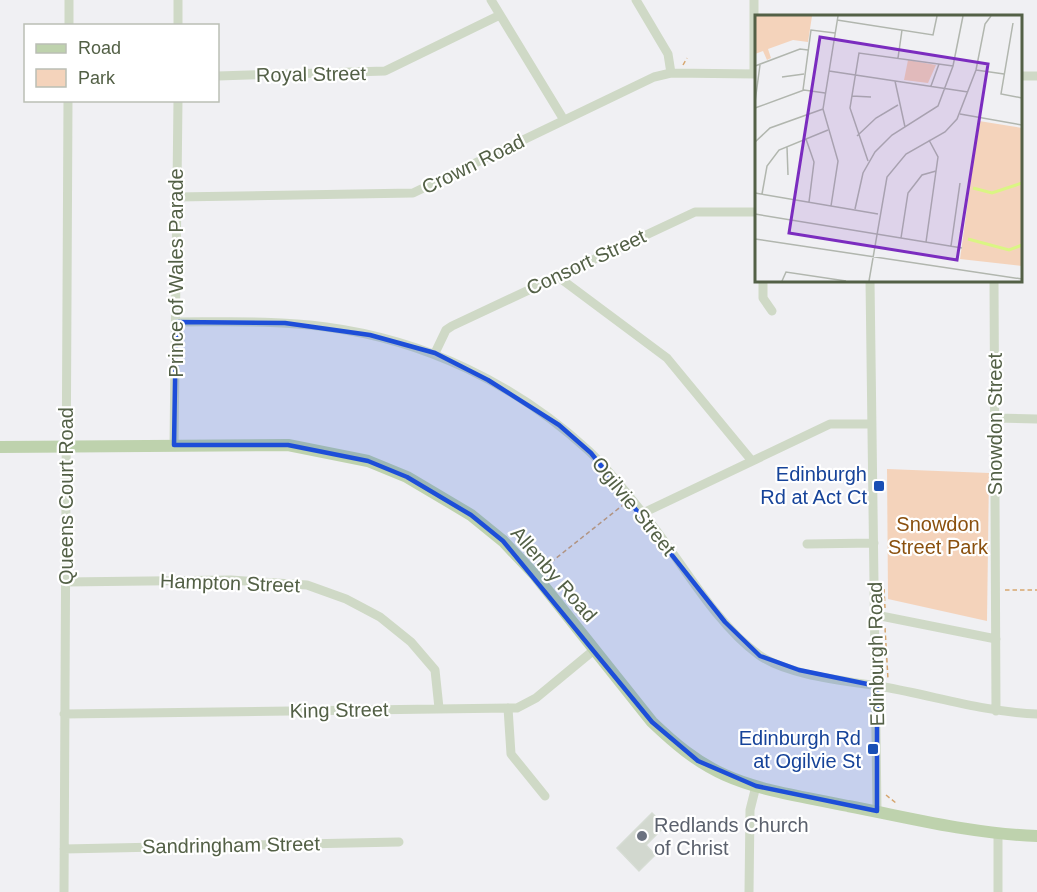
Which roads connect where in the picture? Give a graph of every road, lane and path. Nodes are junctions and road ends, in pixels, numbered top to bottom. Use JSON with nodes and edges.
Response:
{"nodes":[{"id":1,"x":69,"y":0,"type":"edge"},
{"id":2,"x":178,"y":0,"type":"edge"},
{"id":3,"x":491,"y":0,"type":"edge"},
{"id":4,"x":636,"y":0,"type":"edge"},
{"id":5,"x":753,"y":0,"type":"edge"},
{"id":6,"x":500,"y":15,"type":"junction"},
{"id":7,"x":69,"y":24,"type":"edge"},
{"id":8,"x":178,"y":24,"type":"edge"},
{"id":9,"x":687,"y":58,"type":"dead end"},
{"id":10,"x":683,"y":65,"type":"dead end"},
{"id":11,"x":671,"y":73,"type":"junction"},
{"id":12,"x":755,"y":74,"type":"edge"},
{"id":13,"x":219,"y":76,"type":"edge"},
{"id":14,"x":68,"y":102,"type":"edge"},
{"id":15,"x":178,"y":102,"type":"edge"},
{"id":16,"x":564,"y":120,"type":"junction"},
{"id":17,"x":176,"y":197,"type":"junction"},
{"id":18,"x":755,"y":212,"type":"edge"},
{"id":19,"x":557,"y":276,"type":"junction"},
{"id":20,"x":763,"y":282,"type":"edge"},
{"id":21,"x":870,"y":282,"type":"edge"},
{"id":22,"x":994,"y":282,"type":"edge"},
{"id":23,"x":772,"y":311,"type":"dead end"},
{"id":24,"x":176,"y":322,"type":"junction"},
{"id":25,"x":435,"y":352,"type":"junction"},
{"id":26,"x":996,"y":418,"type":"junction"},
{"id":27,"x":1037,"y":419,"type":"edge"},
{"id":28,"x":872,"y":424,"type":"junction"},
{"id":29,"x":174,"y":446,"type":"junction"},
{"id":30,"x":0,"y":447,"type":"edge"},
{"id":31,"x":66,"y":447,"type":"junction"},
{"id":32,"x":752,"y":461,"type":"junction"},
{"id":33,"x":631,"y":498,"type":"junction"},
{"id":34,"x":644,"y":513,"type":"junction"},
{"id":35,"x":874,"y":543,"type":"junction"},
{"id":36,"x":807,"y":544,"type":"dead end"},
{"id":37,"x":535,"y":575,"type":"junction"},
{"id":38,"x":65,"y":582,"type":"junction"},
{"id":39,"x":996,"y":590,"type":"junction"},
{"id":40,"x":1037,"y":590,"type":"edge"},
{"id":41,"x":876,"y":615,"type":"junction"},
{"id":42,"x":996,"y":639,"type":"junction"},
{"id":43,"x":594,"y":650,"type":"junction"},
{"id":44,"x":877,"y":686,"type":"junction"},
{"id":45,"x":439,"y":708,"type":"junction"},
{"id":46,"x":508,"y":708,"type":"junction"},
{"id":47,"x":996,"y":711,"type":"junction"},
{"id":48,"x":64,"y":714,"type":"junction"},
{"id":49,"x":1037,"y":714,"type":"edge"},
{"id":50,"x":756,"y":786,"type":"junction"},
{"id":51,"x":544,"y":796,"type":"dead end"},
{"id":52,"x":877,"y":811,"type":"junction"},
{"id":53,"x":998,"y":834,"type":"junction"},
{"id":54,"x":1037,"y":836,"type":"edge"},
{"id":55,"x":399,"y":842,"type":"dead end"},
{"id":56,"x":64,"y":849,"type":"junction"},
{"id":57,"x":64,"y":892,"type":"edge"},
{"id":58,"x":749,"y":892,"type":"edge"},
{"id":59,"x":998,"y":892,"type":"edge"}],
"edges":[{"from":1,"to":7,"type":"street"},
{"from":2,"to":8,"type":"street"},
{"from":3,"to":6,"type":"street"},
{"from":4,"to":11,"type":"street"},
{"from":5,"to":12,"type":"street"},
{"from":6,"to":13,"type":"street","name":"Royal Street"},
{"from":6,"to":16,"type":"street"},
{"from":9,"to":10,"type":"path"},
{"from":11,"to":12,"type":"street","name":"Crown Road"},
{"from":11,"to":16,"type":"street","name":"Crown Road"},
{"from":14,"to":31,"type":"street","name":"Queens Court Road"},
{"from":15,"to":17,"type":"street","name":"Prince of Wales Parade"},
{"from":16,"to":17,"type":"street","name":"Crown Road"},
{"from":17,"to":24,"type":"street","name":"Prince of Wales Parade"},
{"from":18,"to":19,"type":"street","name":"Consort Street"},
{"from":19,"to":25,"type":"street","name":"Consort Street"},
{"from":19,"to":32,"type":"street"},
{"from":20,"to":23,"type":"street"},
{"from":21,"to":28,"type":"street","name":"Edinburgh Road"},
{"from":22,"to":26,"type":"street","name":"Snowdon Street"},
{"from":24,"to":25,"type":"street","name":"Ogilvie Street"},
{"from":24,"to":29,"type":"street","name":"Prince of Wales Parade"},
{"from":25,"to":33,"type":"street","name":"Ogilvie Street"},
{"from":26,"to":27,"type":"street"},
{"from":26,"to":39,"type":"street","name":"Snowdon Street"},
{"from":28,"to":32,"type":"street"},
{"from":28,"to":35,"type":"street","name":"Edinburgh Road"},
{"from":29,"to":31,"type":"main road","name":"Allenby Road"},
{"from":29,"to":37,"type":"main road","name":"Allenby Road"},
{"from":30,"to":31,"type":"main road","name":"Allenby Road"},
{"from":31,"to":38,"type":"street","name":"Queens Court Road"},
{"from":32,"to":34,"type":"street"},
{"from":33,"to":34,"type":"street","name":"Ogilvie Street"},
{"from":33,"to":37,"type":"path"},
{"from":34,"to":44,"type":"street","name":"Ogilvie Street"},
{"from":35,"to":36,"type":"street"},
{"from":35,"to":41,"type":"street","name":"Edinburgh Road"},
{"from":37,"to":43,"type":"main road","name":"Allenby Road"},
{"from":38,"to":45,"type":"street","name":"Hampton Street"},
{"from":38,"to":48,"type":"street","name":"Queens Court Road"},
{"from":39,"to":40,"type":"path"},
{"from":39,"to":42,"type":"street","name":"Snowdon Street"},
{"from":41,"to":42,"type":"street"},
{"from":41,"to":44,"type":"street","name":"Edinburgh Road"},
{"from":42,"to":47,"type":"street","name":"Snowdon Street"},
{"from":43,"to":46,"type":"street","name":"King Street"},
{"from":43,"to":50,"type":"main road","name":"Allenby Road"},
{"from":44,"to":47,"type":"street","name":"Ogilvie Street"},
{"from":44,"to":52,"type":"street","name":"Edinburgh Road"},
{"from":45,"to":46,"type":"street","name":"King Street"},
{"from":45,"to":48,"type":"street","name":"King Street"},
{"from":46,"to":51,"type":"street"},
{"from":47,"to":49,"type":"street","name":"Ogilvie Street"},
{"from":48,"to":56,"type":"street","name":"Queens Court Road"},
{"from":50,"to":52,"type":"main road","name":"Allenby Road"},
{"from":50,"to":58,"type":"street"},
{"from":52,"to":53,"type":"main road","name":"Allenby Road"},
{"from":53,"to":54,"type":"main road","name":"Allenby Road"},
{"from":53,"to":59,"type":"street"},
{"from":55,"to":56,"type":"street","name":"Sandringham Street"},
{"from":56,"to":57,"type":"street","name":"Queens Court Road"}]}
